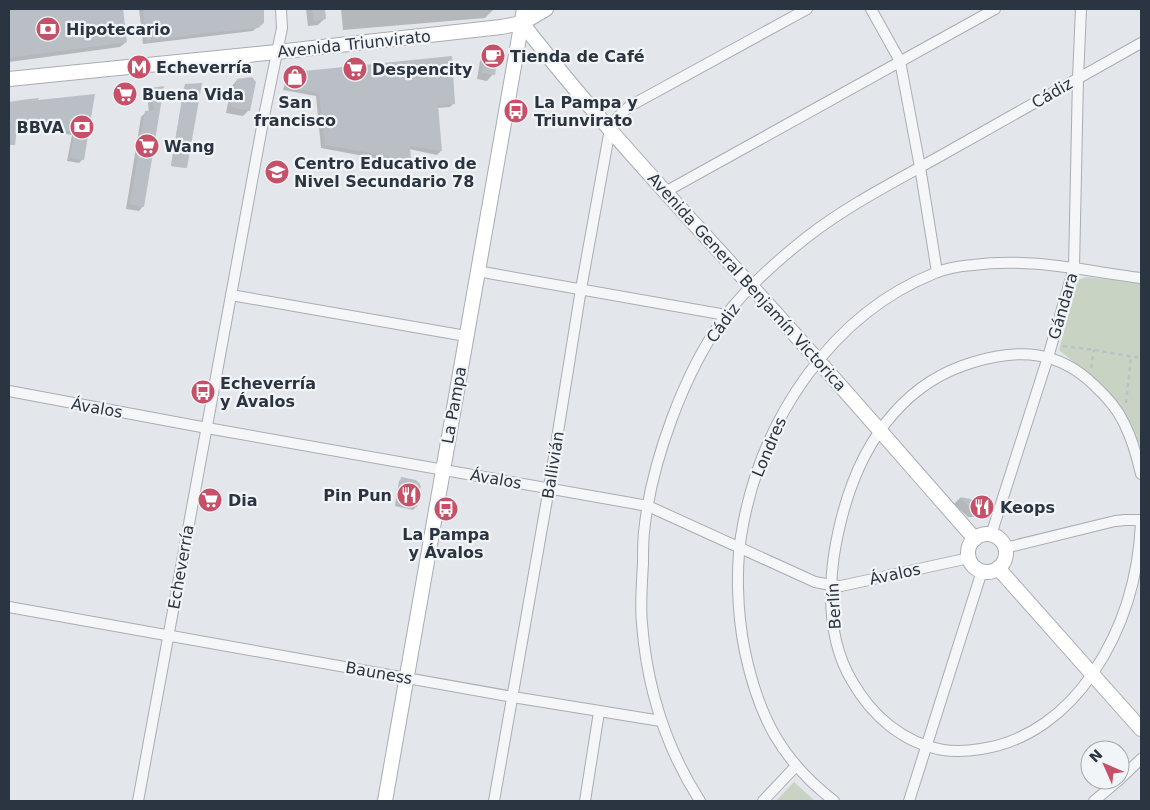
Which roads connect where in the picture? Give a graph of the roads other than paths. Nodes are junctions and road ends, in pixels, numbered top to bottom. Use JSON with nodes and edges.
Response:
{"nodes":[{"id":1,"x":281,"y":9,"type":"edge"},
{"id":2,"x":546,"y":9,"type":"edge"},
{"id":3,"x":807,"y":9,"type":"edge"},
{"id":4,"x":870,"y":9,"type":"edge"},
{"id":5,"x":995,"y":9,"type":"edge"},
{"id":6,"x":1081,"y":9,"type":"edge"},
{"id":7,"x":523,"y":16,"type":"edge"},
{"id":8,"x":1141,"y":43,"type":"edge"},
{"id":9,"x":277,"y":52,"type":"junction"},
{"id":10,"x":900,"y":62,"type":"junction"},
{"id":11,"x":9,"y":78,"type":"edge"},
{"id":12,"x":1078,"y":78,"type":"junction"},
{"id":13,"x":610,"y":129,"type":"junction"},
{"id":14,"x":920,"y":168,"type":"junction"},
{"id":15,"x":665,"y":192,"type":"junction"},
{"id":16,"x":1074,"y":268,"type":"junction"},
{"id":17,"x":477,"y":271,"type":"junction"},
{"id":18,"x":936,"y":272,"type":"junction"},
{"id":19,"x":1141,"y":278,"type":"edge"},
{"id":20,"x":751,"y":286,"type":"junction"},
{"id":21,"x":581,"y":289,"type":"junction"},
{"id":22,"x":231,"y":295,"type":"junction"},
{"id":23,"x":726,"y":315,"type":"junction"},
{"id":24,"x":466,"y":336,"type":"junction"},
{"id":25,"x":1048,"y":357,"type":"junction"},
{"id":26,"x":818,"y":361,"type":"junction"},
{"id":27,"x":9,"y":391,"type":"edge"},
{"id":28,"x":207,"y":428,"type":"junction"},
{"id":29,"x":880,"y":431,"type":"junction"},
{"id":30,"x":444,"y":469,"type":"junction"},
{"id":31,"x":1141,"y":474,"type":"edge"},
{"id":32,"x":549,"y":488,"type":"junction"},
{"id":33,"x":648,"y":506,"type":"junction"},
{"id":34,"x":1141,"y":520,"type":"edge"},
{"id":35,"x":992,"y":535,"type":"junction"},
{"id":36,"x":975,"y":539,"type":"junction"},
{"id":37,"x":740,"y":548,"type":"junction"},
{"id":38,"x":1005,"y":548,"type":"junction"},
{"id":39,"x":969,"y":558,"type":"junction"},
{"id":40,"x":998,"y":568,"type":"junction"},
{"id":41,"x":982,"y":571,"type":"junction"},
{"id":42,"x":831,"y":585,"type":"junction"},
{"id":43,"x":9,"y":607,"type":"edge"},
{"id":44,"x":169,"y":636,"type":"junction"},
{"id":45,"x":1092,"y":674,"type":"junction"},
{"id":46,"x":406,"y":678,"type":"junction"},
{"id":47,"x":513,"y":697,"type":"junction"},
{"id":48,"x":599,"y":712,"type":"junction"},
{"id":49,"x":661,"y":721,"type":"junction"},
{"id":50,"x":1141,"y":729,"type":"edge"},
{"id":51,"x":926,"y":746,"type":"junction"},
{"id":52,"x":1141,"y":759,"type":"edge"},
{"id":53,"x":796,"y":766,"type":"junction"},
{"id":54,"x":1130,"y":770,"type":"edge"},
{"id":55,"x":1108,"y":790,"type":"edge"},
{"id":56,"x":138,"y":801,"type":"edge"},
{"id":57,"x":385,"y":801,"type":"edge"},
{"id":58,"x":494,"y":801,"type":"edge"},
{"id":59,"x":585,"y":801,"type":"edge"},
{"id":60,"x":700,"y":801,"type":"edge"},
{"id":61,"x":763,"y":801,"type":"edge"},
{"id":62,"x":834,"y":801,"type":"edge"},
{"id":63,"x":909,"y":801,"type":"edge"},
{"id":64,"x":1094,"y":801,"type":"edge"}],
"edges":[{"from":1,"to":9,"type":"street","name":"Echeverría"},
{"from":2,"to":7,"type":"street","name":"Avenida Triunvirato"},
{"from":3,"to":13,"type":"street"},
{"from":4,"to":10,"type":"street"},
{"from":5,"to":10,"type":"street"},
{"from":6,"to":12,"type":"street","name":"Gándara"},
{"from":7,"to":9,"type":"street","name":"Avenida Triunvirato"},
{"from":7,"to":13,"type":"street","name":"Avenida General Benjamín Victorica"},
{"from":7,"to":17,"type":"street","name":"La Pampa"},
{"from":8,"to":12,"type":"street","name":"Cádiz"},
{"from":9,"to":11,"type":"street","name":"Avenida Triunvirato"},
{"from":9,"to":22,"type":"street","name":"Echeverría"},
{"from":10,"to":14,"type":"street"},
{"from":10,"to":15,"type":"street"},
{"from":12,"to":14,"type":"street","name":"Cádiz"},
{"from":12,"to":16,"type":"street","name":"Gándara"},
{"from":13,"to":15,"type":"street","name":"Avenida General Benjamín Victorica"},
{"from":13,"to":21,"type":"street","name":"Ballivián"},
{"from":14,"to":18,"type":"street"},
{"from":14,"to":20,"type":"street","name":"Cádiz"},
{"from":15,"to":20,"type":"street","name":"Avenida General Benjamín Victorica"},
{"from":16,"to":18,"type":"street","name":"Londres"},
{"from":16,"to":19,"type":"street","name":"Londres"},
{"from":16,"to":25,"type":"street","name":"Gándara"},
{"from":17,"to":21,"type":"street"},
{"from":17,"to":24,"type":"street","name":"La Pampa"},
{"from":18,"to":26,"type":"street","name":"Londres"},
{"from":20,"to":23,"type":"street","name":"Cádiz"},
{"from":20,"to":26,"type":"street","name":"Avenida General Benjamín Victorica"},
{"from":21,"to":23,"type":"street"},
{"from":21,"to":32,"type":"street","name":"Ballivián"},
{"from":22,"to":24,"type":"street"},
{"from":22,"to":28,"type":"street","name":"Echeverría"},
{"from":23,"to":33,"type":"street","name":"Cádiz"},
{"from":24,"to":30,"type":"street","name":"La Pampa"},
{"from":25,"to":29,"type":"street","name":"Berlín"},
{"from":25,"to":31,"type":"street","name":"Berlín"},
{"from":25,"to":35,"type":"street","name":"Gándara"},
{"from":26,"to":29,"type":"street","name":"Avenida General Benjamín Victorica"},
{"from":26,"to":37,"type":"street","name":"Londres"},
{"from":27,"to":28,"type":"street","name":"Ávalos"},
{"from":28,"to":30,"type":"street","name":"Ávalos"},
{"from":28,"to":44,"type":"street","name":"Echeverría"},
{"from":29,"to":36,"type":"street","name":"Avenida General Benjamín Victorica"},
{"from":29,"to":42,"type":"street","name":"Berlín"},
{"from":30,"to":32,"type":"street","name":"Ávalos"},
{"from":30,"to":46,"type":"street","name":"La Pampa"},
{"from":32,"to":33,"type":"street","name":"Ávalos"},
{"from":32,"to":47,"type":"street","name":"Ballivián"},
{"from":33,"to":37,"type":"street","name":"Ávalos"},
{"from":33,"to":49,"type":"street","name":"Cádiz"},
{"from":34,"to":38,"type":"street"},
{"from":34,"to":45,"type":"street","name":"Berlín"},
{"from":35,"to":36,"type":"street"},
{"from":35,"to":38,"type":"street"},
{"from":36,"to":39,"type":"street"},
{"from":37,"to":42,"type":"street","name":"Ávalos"},
{"from":37,"to":53,"type":"street","name":"Londres"},
{"from":38,"to":40,"type":"street"},
{"from":39,"to":41,"type":"street"},
{"from":39,"to":42,"type":"street","name":"Ávalos"},
{"from":40,"to":41,"type":"street"},
{"from":40,"to":45,"type":"street"},
{"from":41,"to":51,"type":"street"},
{"from":42,"to":51,"type":"street","name":"Berlín"},
{"from":43,"to":44,"type":"street","name":"Bauness"},
{"from":44,"to":46,"type":"street","name":"Bauness"},
{"from":44,"to":56,"type":"street","name":"Echeverría"},
{"from":45,"to":50,"type":"street"},
{"from":45,"to":51,"type":"street","name":"Berlín"},
{"from":46,"to":47,"type":"street","name":"Bauness"},
{"from":46,"to":57,"type":"street","name":"La Pampa"},
{"from":47,"to":48,"type":"street","name":"Bauness"},
{"from":47,"to":58,"type":"street","name":"Ballivián"},
{"from":48,"to":49,"type":"street","name":"Bauness"},
{"from":48,"to":59,"type":"street"},
{"from":49,"to":60,"type":"street"},
{"from":51,"to":63,"type":"street"},
{"from":52,"to":54,"type":"street"},
{"from":53,"to":61,"type":"street"},
{"from":53,"to":62,"type":"street","name":"Londres"},
{"from":55,"to":64,"type":"street"}]}
